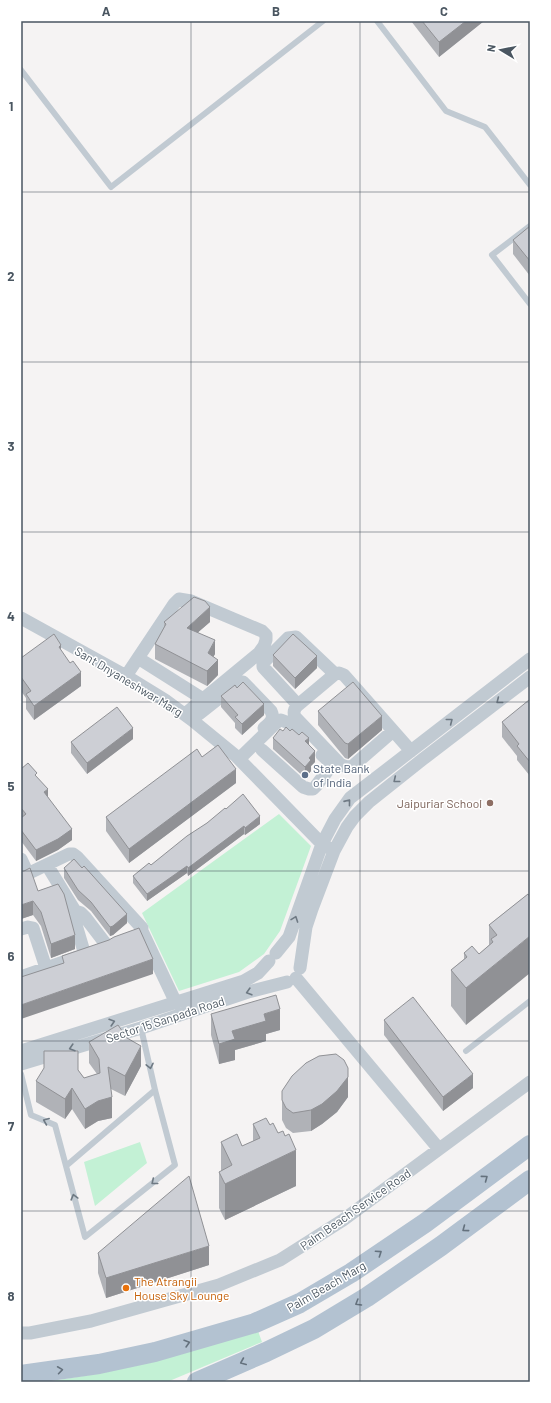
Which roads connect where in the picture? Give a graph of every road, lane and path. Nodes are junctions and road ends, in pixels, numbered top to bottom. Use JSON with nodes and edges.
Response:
{"nodes":[{"id":1,"x":323,"y":21,"type":"edge"},
{"id":2,"x":377,"y":21,"type":"edge"},
{"id":3,"x":21,"y":70,"type":"edge"},
{"id":4,"x":530,"y":185,"type":"edge"},
{"id":5,"x":530,"y":226,"type":"edge"},
{"id":6,"x":530,"y":304,"type":"edge"},
{"id":7,"x":21,"y":618,"type":"edge"},
{"id":8,"x":138,"y":658,"type":"junction"},
{"id":9,"x":530,"y":659,"type":"edge"},
{"id":10,"x":335,"y":674,"type":"junction"},
{"id":11,"x":126,"y":676,"type":"junction"},
{"id":12,"x":530,"y":677,"type":"edge"},
{"id":13,"x":177,"y":682,"type":"junction"},
{"id":14,"x":204,"y":699,"type":"junction"},
{"id":15,"x":165,"y":700,"type":"junction"},
{"id":16,"x":298,"y":705,"type":"junction"},
{"id":17,"x":188,"y":717,"type":"junction"},
{"id":18,"x":393,"y":731,"type":"junction"},
{"id":19,"x":262,"y":750,"type":"dead end"},
{"id":20,"x":411,"y":751,"type":"junction"},
{"id":21,"x":237,"y":757,"type":"junction"},
{"id":22,"x":322,"y":844,"type":"junction"},
{"id":23,"x":334,"y":851,"type":"junction"},
{"id":24,"x":21,"y":859,"type":"edge"},
{"id":25,"x":47,"y":865,"type":"junction"},
{"id":26,"x":25,"y":876,"type":"edge"},
{"id":27,"x":75,"y":911,"type":"junction"},
{"id":28,"x":21,"y":929,"type":"edge"},
{"id":29,"x":142,"y":932,"type":"junction"},
{"id":30,"x":108,"y":947,"type":"junction"},
{"id":31,"x":84,"y":955,"type":"junction"},
{"id":32,"x":272,"y":957,"type":"junction"},
{"id":33,"x":46,"y":968,"type":"junction"},
{"id":34,"x":294,"y":976,"type":"junction"},
{"id":35,"x":21,"y":977,"type":"edge"},
{"id":36,"x":530,"y":1001,"type":"edge"},
{"id":37,"x":176,"y":1003,"type":"junction"},
{"id":38,"x":141,"y":1028,"type":"junction"},
{"id":39,"x":21,"y":1051,"type":"edge"},
{"id":40,"x":466,"y":1051,"type":"dead end"},
{"id":41,"x":21,"y":1064,"type":"edge"},
{"id":42,"x":21,"y":1074,"type":"edge"},
{"id":43,"x":530,"y":1082,"type":"edge"},
{"id":44,"x":155,"y":1090,"type":"junction"},
{"id":45,"x":530,"y":1145,"type":"edge"},
{"id":46,"x":439,"y":1149,"type":"junction"},
{"id":47,"x":66,"y":1166,"type":"junction"},
{"id":48,"x":530,"y":1180,"type":"edge"},
{"id":49,"x":21,"y":1333,"type":"edge"},
{"id":50,"x":21,"y":1375,"type":"edge"},
{"id":51,"x":197,"y":1382,"type":"edge"}],
"edges":[{"from":1,"to":3,"type":"lane"},
{"from":2,"to":4,"type":"lane"},
{"from":5,"to":6,"type":"lane"},
{"from":7,"to":11,"type":"street","name":"Sant Dnyaneshwar Marg"},
{"from":8,"to":11,"type":"street"},
{"from":8,"to":13,"type":"street"},
{"from":8,"to":14,"type":"street"},
{"from":20,"to":9,"type":"street","name":"Sector 15 Sanpada Road","one_way":true},
{"from":10,"to":16,"type":"street"},
{"from":10,"to":16,"type":"street"},
{"from":10,"to":18,"type":"street"},
{"from":11,"to":15,"type":"street","name":"Sant Dnyaneshwar Marg"},
{"from":12,"to":23,"type":"street","one_way":true},
{"from":13,"to":14,"type":"street"},
{"from":13,"to":15,"type":"street"},
{"from":14,"to":17,"type":"street"},
{"from":15,"to":17,"type":"street","name":"Sant Dnyaneshwar Marg"},
{"from":16,"to":18,"type":"street"},
{"from":17,"to":21,"type":"street","name":"Sant Dnyaneshwar Marg"},
{"from":17,"to":21,"type":"street"},
{"from":18,"to":20,"type":"street"},
{"from":19,"to":21,"type":"street"},
{"from":22,"to":20,"type":"street","name":"Sector 15 Sanpada Road","one_way":true},
{"from":21,"to":22,"type":"street","name":"Sant Dnyaneshwar Marg"},
{"from":22,"to":23,"type":"street","name":"Sant Dnyaneshwar Marg"},
{"from":32,"to":22,"type":"street","name":"Sector 15 Sanpada Road","one_way":true},
{"from":23,"to":34,"type":"street"},
{"from":24,"to":26,"type":"street"},
{"from":25,"to":26,"type":"street"},
{"from":25,"to":27,"type":"street"},
{"from":25,"to":29,"type":"street"},
{"from":27,"to":30,"type":"street"},
{"from":27,"to":31,"type":"street"},
{"from":28,"to":33,"type":"street"},
{"from":29,"to":30,"type":"street"},
{"from":29,"to":37,"type":"street"},
{"from":30,"to":31,"type":"street"},
{"from":31,"to":33,"type":"street"},
{"from":32,"to":34,"type":"street"},
{"from":32,"to":34,"type":"street"},
{"from":32,"to":37,"type":"street","name":"Sector 15 Sanpada Road"},
{"from":33,"to":35,"type":"street"},
{"from":34,"to":38,"type":"street","name":"Sector 15 Sanpada Road","one_way":true},
{"from":34,"to":46,"type":"street"},
{"from":36,"to":40,"type":"lane"},
{"from":39,"to":37,"type":"street","name":"Sector 15 Sanpada Road","one_way":true},
{"from":38,"to":41,"type":"street","name":"Sector 15 Sanpada Road","one_way":true},
{"from":38,"to":44,"type":"lane","one_way":true},
{"from":47,"to":42,"type":"lane","one_way":true},
{"from":43,"to":46,"type":"street","name":"Palm Beach Service Road"},
{"from":44,"to":47,"type":"lane"},
{"from":44,"to":47,"type":"lane","one_way":true},
{"from":50,"to":45,"type":"main road","name":"Palm Beach Marg","one_way":true},
{"from":46,"to":49,"type":"street","name":"Palm Beach Service Road"},
{"from":48,"to":51,"type":"main road","one_way":true}]}
